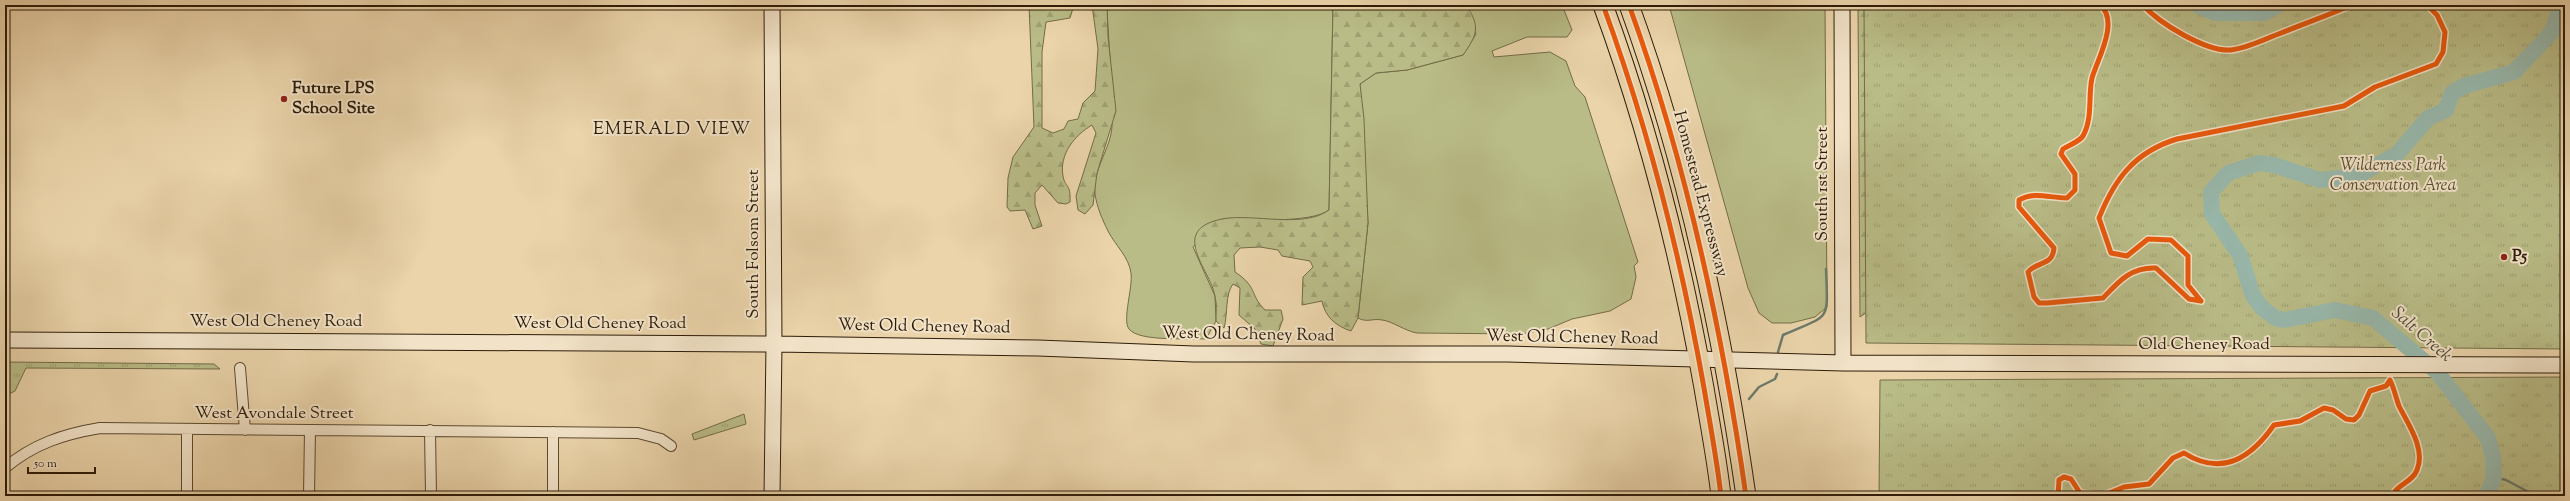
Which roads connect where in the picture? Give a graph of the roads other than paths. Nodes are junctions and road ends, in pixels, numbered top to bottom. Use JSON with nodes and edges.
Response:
{"nodes":[{"id":1,"x":772,"y":5,"type":"edge"},
{"id":2,"x":1603,"y":5,"type":"edge"},
{"id":3,"x":1629,"y":5,"type":"edge"},
{"id":4,"x":1842,"y":5,"type":"edge"},
{"id":5,"x":5,"y":340,"type":"edge"},
{"id":6,"x":774,"y":344,"type":"junction"},
{"id":7,"x":1699,"y":360,"type":"junction"},
{"id":8,"x":1725,"y":362,"type":"junction"},
{"id":9,"x":1843,"y":363,"type":"junction"},
{"id":10,"x":2565,"y":365,"type":"edge"},
{"id":11,"x":240,"y":368,"type":"dead end"},
{"id":12,"x":187,"y":429,"type":"junction"},
{"id":13,"x":245,"y":430,"type":"junction"},
{"id":14,"x":310,"y":430,"type":"junction"},
{"id":15,"x":430,"y":430,"type":"junction"},
{"id":16,"x":553,"y":432,"type":"junction"},
{"id":17,"x":671,"y":446,"type":"dead end"},
{"id":18,"x":5,"y":468,"type":"edge"},
{"id":19,"x":187,"y":491,"type":"dead end"},
{"id":20,"x":773,"y":492,"type":"edge"},
{"id":21,"x":309,"y":496,"type":"edge"},
{"id":22,"x":430,"y":496,"type":"edge"},
{"id":23,"x":553,"y":496,"type":"edge"},
{"id":24,"x":1721,"y":496,"type":"edge"},
{"id":25,"x":1746,"y":496,"type":"edge"}],
"edges":[{"from":1,"to":6,"type":"street","name":"South Folsom Street"},
{"from":2,"to":7,"type":"highway"},
{"from":3,"to":8,"type":"highway","name":"Homestead Expressway"},
{"from":4,"to":9,"type":"street","name":"South 1st Street"},
{"from":5,"to":6,"type":"street","name":"West Old Cheney Road"},
{"from":6,"to":7,"type":"street","name":"West Old Cheney Road"},
{"from":6,"to":20,"type":"street","name":"South Folsom Street"},
{"from":7,"to":8,"type":"street","name":"West Old Cheney Road"},
{"from":7,"to":24,"type":"highway"},
{"from":8,"to":9,"type":"street","name":"West Old Cheney Road"},
{"from":8,"to":25,"type":"highway","name":"Homestead Expressway"},
{"from":9,"to":10,"type":"street","name":"Old Cheney Road"},
{"from":11,"to":13,"type":"street"},
{"from":12,"to":13,"type":"street","name":"West Avondale Street"},
{"from":12,"to":18,"type":"street","name":"West Avondale Street"},
{"from":12,"to":19,"type":"street"},
{"from":13,"to":14,"type":"street","name":"West Avondale Street"},
{"from":14,"to":15,"type":"street","name":"West Avondale Street"},
{"from":14,"to":21,"type":"street"},
{"from":15,"to":16,"type":"street","name":"West Avondale Street"},
{"from":15,"to":22,"type":"street"},
{"from":16,"to":17,"type":"street","name":"West Avondale Street"},
{"from":16,"to":23,"type":"street"}]}
